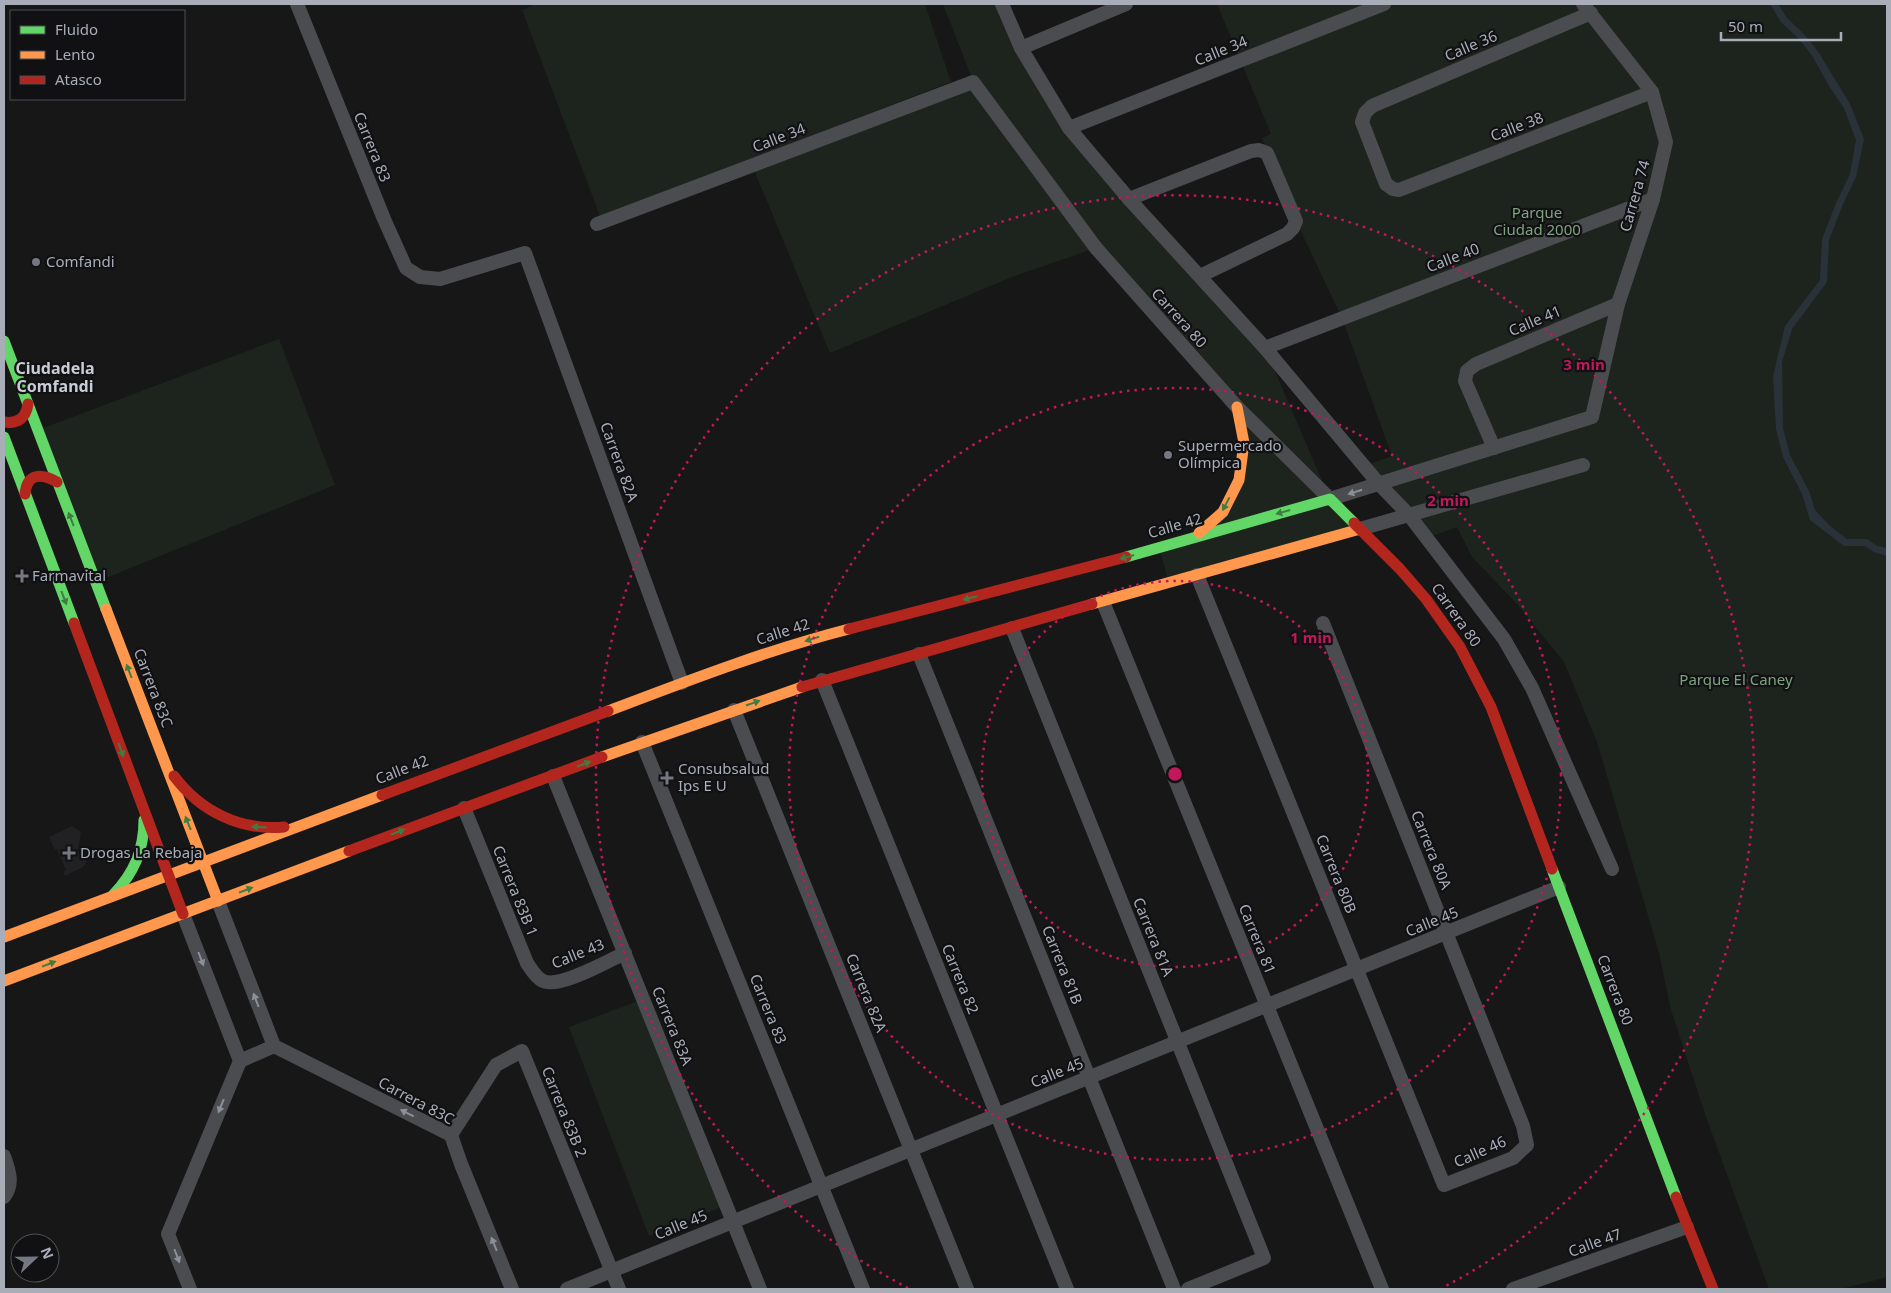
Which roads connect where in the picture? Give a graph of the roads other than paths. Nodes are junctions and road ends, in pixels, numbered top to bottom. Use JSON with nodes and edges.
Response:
{"nodes":[{"id":1,"x":297,"y":4,"type":"edge"},
{"id":2,"x":1002,"y":4,"type":"edge"},
{"id":3,"x":1126,"y":4,"type":"edge"},
{"id":4,"x":1384,"y":4,"type":"edge"},
{"id":5,"x":1587,"y":8,"type":"edge"},
{"id":6,"x":1021,"y":48,"type":"junction"},
{"id":7,"x":973,"y":82,"type":"joint"},
{"id":8,"x":1652,"y":92,"type":"junction"},
{"id":9,"x":1069,"y":128,"type":"junction"},
{"id":10,"x":1393,"y":189,"type":"joint"},
{"id":11,"x":1653,"y":198,"type":"junction"},
{"id":12,"x":1129,"y":199,"type":"junction"},
{"id":13,"x":597,"y":224,"type":"dead end"},
{"id":14,"x":525,"y":253,"type":"joint"},
{"id":15,"x":1200,"y":276,"type":"junction"},
{"id":16,"x":1618,"y":304,"type":"junction"},
{"id":17,"x":4,"y":340,"type":"edge"},
{"id":18,"x":1264,"y":348,"type":"junction"},
{"id":19,"x":28,"y":404,"type":"junction"},
{"id":20,"x":1237,"y":407,"type":"junction"},
{"id":21,"x":1592,"y":417,"type":"joint"},
{"id":22,"x":4,"y":422,"type":"edge"},
{"id":23,"x":4,"y":437,"type":"edge"},
{"id":24,"x":1494,"y":448,"type":"junction"},
{"id":25,"x":1583,"y":465,"type":"dead end"},
{"id":26,"x":57,"y":482,"type":"junction"},
{"id":27,"x":1379,"y":484,"type":"junction"},
{"id":28,"x":25,"y":494,"type":"junction"},
{"id":29,"x":1330,"y":499,"type":"junction"},
{"id":30,"x":1409,"y":515,"type":"junction"},
{"id":31,"x":1360,"y":529,"type":"junction"},
{"id":32,"x":1196,"y":536,"type":"junction"},
{"id":33,"x":1197,"y":575,"type":"junction"},
{"id":34,"x":1103,"y":602,"type":"junction"},
{"id":35,"x":1323,"y":624,"type":"dead end"},
{"id":36,"x":1012,"y":628,"type":"junction"},
{"id":37,"x":919,"y":654,"type":"junction"},
{"id":38,"x":822,"y":680,"type":"junction"},
{"id":39,"x":682,"y":683,"type":"junction"},
{"id":40,"x":734,"y":710,"type":"junction"},
{"id":41,"x":642,"y":742,"type":"junction"},
{"id":42,"x":161,"y":755,"type":"junction"},
{"id":43,"x":553,"y":776,"type":"junction"},
{"id":44,"x":141,"y":804,"type":"junction"},
{"id":45,"x":464,"y":808,"type":"junction"},
{"id":46,"x":308,"y":823,"type":"junction"},
{"id":47,"x":203,"y":862,"type":"junction"},
{"id":48,"x":1612,"y":869,"type":"dead end"},
{"id":49,"x":169,"y":876,"type":"junction"},
{"id":50,"x":1559,"y":887,"type":"junction"},
{"id":51,"x":111,"y":897,"type":"junction"},
{"id":52,"x":218,"y":901,"type":"junction"},
{"id":53,"x":183,"y":914,"type":"junction"},
{"id":54,"x":1448,"y":933,"type":"junction"},
{"id":55,"x":4,"y":937,"type":"edge"},
{"id":56,"x":624,"y":953,"type":"junction"},
{"id":57,"x":1358,"y":969,"type":"junction"},
{"id":58,"x":4,"y":981,"type":"edge"},
{"id":59,"x":543,"y":981,"type":"joint"},
{"id":60,"x":1267,"y":1006,"type":"junction"},
{"id":61,"x":1177,"y":1042,"type":"junction"},
{"id":62,"x":274,"y":1046,"type":"junction"},
{"id":63,"x":240,"y":1061,"type":"junction"},
{"id":64,"x":1090,"y":1078,"type":"junction"},
{"id":65,"x":997,"y":1115,"type":"junction"},
{"id":66,"x":451,"y":1135,"type":"junction"},
{"id":67,"x":1527,"y":1145,"type":"joint"},
{"id":68,"x":911,"y":1150,"type":"junction"},
{"id":69,"x":4,"y":1156,"type":"edge"},
{"id":70,"x":1444,"y":1185,"type":"joint"},
{"id":71,"x":821,"y":1186,"type":"junction"},
{"id":72,"x":6,"y":1195,"type":"edge"},
{"id":73,"x":732,"y":1222,"type":"junction"},
{"id":74,"x":1687,"y":1227,"type":"junction"},
{"id":75,"x":612,"y":1271,"type":"junction"},
{"id":76,"x":190,"y":1289,"type":"edge"},
{"id":77,"x":512,"y":1289,"type":"edge"},
{"id":78,"x":567,"y":1289,"type":"edge"},
{"id":79,"x":619,"y":1289,"type":"edge"},
{"id":80,"x":760,"y":1289,"type":"edge"},
{"id":81,"x":863,"y":1289,"type":"edge"},
{"id":82,"x":967,"y":1289,"type":"edge"},
{"id":83,"x":1067,"y":1289,"type":"edge"},
{"id":84,"x":1174,"y":1289,"type":"edge"},
{"id":85,"x":1188,"y":1289,"type":"edge"},
{"id":86,"x":1382,"y":1289,"type":"edge"},
{"id":87,"x":1513,"y":1289,"type":"edge"},
{"id":88,"x":1713,"y":1289,"type":"edge"}],
"edges":[{"from":1,"to":14,"type":"street","name":"Carrera 83"},
{"from":2,"to":6,"type":"street","name":"Carrera 80"},
{"from":3,"to":6,"type":"street"},
{"from":4,"to":9,"type":"street","name":"Calle 34"},
{"from":5,"to":8,"type":"street","name":"Carrera 74"},
{"from":5,"to":10,"type":"street","name":"Calle 36"},
{"from":6,"to":9,"type":"street","name":"Carrera 80"},
{"from":7,"to":13,"type":"street","name":"Calle 34"},
{"from":7,"to":20,"type":"street","name":"Carrera 80"},
{"from":8,"to":10,"type":"street","name":"Calle 38"},
{"from":8,"to":11,"type":"street","name":"Carrera 74"},
{"from":9,"to":12,"type":"street","name":"Carrera 80"},
{"from":11,"to":16,"type":"street","name":"Carrera 74"},
{"from":11,"to":18,"type":"street","name":"Calle 40"},
{"from":12,"to":15,"type":"street","name":"Carrera 80"},
{"from":12,"to":15,"type":"street"},
{"from":14,"to":39,"type":"street","name":"Carrera 82A"},
{"from":15,"to":18,"type":"street","name":"Carrera 80"},
{"from":16,"to":21,"type":"street","name":"Carrera 74"},
{"from":16,"to":24,"type":"street","name":"Calle 41"},
{"from":17,"to":19,"type":"street","name":"Carrera 83C"},
{"from":18,"to":27,"type":"street","name":"Carrera 80"},
{"from":19,"to":22,"type":"street"},
{"from":19,"to":26,"type":"street","name":"Carrera 83C"},
{"from":20,"to":29,"type":"street","name":"Carrera 80"},
{"from":20,"to":32,"type":"street","one_way":true},
{"from":21,"to":24,"type":"street","name":"Calle 42"},
{"from":23,"to":28,"type":"street"},
{"from":24,"to":27,"type":"street","name":"Calle 42"},
{"from":25,"to":30,"type":"street"},
{"from":26,"to":28,"type":"street"},
{"from":42,"to":26,"type":"street","name":"Carrera 83C","one_way":true},
{"from":27,"to":29,"type":"street","name":"Calle 42","one_way":true},
{"from":27,"to":30,"type":"street","name":"Carrera 80"},
{"from":28,"to":44,"type":"street","one_way":true},
{"from":29,"to":31,"type":"street","name":"Carrera 80"},
{"from":29,"to":32,"type":"street","name":"Calle 42","one_way":true},
{"from":30,"to":31,"type":"street"},
{"from":30,"to":48,"type":"street","name":"Carrera 80"},
{"from":31,"to":33,"type":"street"},
{"from":31,"to":50,"type":"street","name":"Carrera 80"},
{"from":32,"to":39,"type":"street","name":"Calle 42","one_way":true},
{"from":33,"to":34,"type":"street"},
{"from":33,"to":57,"type":"street","name":"Carrera 80B"},
{"from":34,"to":36,"type":"street"},
{"from":34,"to":60,"type":"street","name":"Carrera 81"},
{"from":35,"to":54,"type":"street","name":"Carrera 80A"},
{"from":36,"to":37,"type":"street"},
{"from":36,"to":61,"type":"street","name":"Carrera 81A"},
{"from":37,"to":38,"type":"street"},
{"from":37,"to":64,"type":"street","name":"Carrera 81B"},
{"from":40,"to":38,"type":"street","one_way":true},
{"from":38,"to":65,"type":"street","name":"Carrera 82"},
{"from":39,"to":46,"type":"street","name":"Calle 42"},
{"from":40,"to":41,"type":"street"},
{"from":40,"to":68,"type":"street","name":"Carrera 82A"},
{"from":43,"to":41,"type":"street","one_way":true},
{"from":41,"to":71,"type":"street","name":"Carrera 83"},
{"from":46,"to":42,"type":"street","one_way":true},
{"from":47,"to":42,"type":"street","name":"Carrera 83C","one_way":true},
{"from":43,"to":45,"type":"street"},
{"from":43,"to":56,"type":"street","name":"Carrera 83A"},
{"from":44,"to":49,"type":"street"},
{"from":44,"to":51,"type":"street"},
{"from":52,"to":45,"type":"street","one_way":true},
{"from":45,"to":59,"type":"street","name":"Carrera 83B 1"},
{"from":46,"to":47,"type":"street","name":"Calle 42"},
{"from":47,"to":49,"type":"street","name":"Calle 42"},
{"from":47,"to":52,"type":"street","name":"Carrera 83C"},
{"from":49,"to":51,"type":"street","name":"Calle 42"},
{"from":49,"to":53,"type":"street"},
{"from":50,"to":54,"type":"street","name":"Calle 45"},
{"from":50,"to":74,"type":"street","name":"Carrera 80"},
{"from":51,"to":55,"type":"street","name":"Calle 42"},
{"from":52,"to":53,"type":"street"},
{"from":62,"to":52,"type":"street","name":"Carrera 83C","one_way":true},
{"from":58,"to":53,"type":"street","one_way":true},
{"from":53,"to":63,"type":"street","one_way":true},
{"from":54,"to":57,"type":"street","name":"Calle 45"},
{"from":54,"to":67,"type":"street","name":"Carrera 80A"},
{"from":56,"to":59,"type":"street","name":"Calle 43"},
{"from":56,"to":73,"type":"street","name":"Carrera 83A"},
{"from":57,"to":60,"type":"street","name":"Calle 45"},
{"from":57,"to":70,"type":"street","name":"Carrera 80B"},
{"from":60,"to":61,"type":"street","name":"Calle 45"},
{"from":60,"to":86,"type":"street","name":"Carrera 81"},
{"from":61,"to":64,"type":"street","name":"Calle 45"},
{"from":61,"to":85,"type":"street","name":"Carrera 81A"},
{"from":62,"to":63,"type":"street"},
{"from":66,"to":62,"type":"street","name":"Carrera 83C","one_way":true},
{"from":63,"to":76,"type":"street","one_way":true},
{"from":64,"to":65,"type":"street","name":"Calle 45"},
{"from":64,"to":84,"type":"street","name":"Carrera 81B"},
{"from":65,"to":68,"type":"street","name":"Calle 45"},
{"from":65,"to":83,"type":"street","name":"Carrera 82"},
{"from":66,"to":75,"type":"street","name":"Carrera 83B 2"},
{"from":77,"to":66,"type":"street","name":"Carrera 83C","one_way":true},
{"from":67,"to":70,"type":"street","name":"Calle 46"},
{"from":68,"to":71,"type":"street","name":"Calle 45"},
{"from":68,"to":82,"type":"street","name":"Carrera 82A"},
{"from":69,"to":72,"type":"street"},
{"from":71,"to":73,"type":"street","name":"Calle 45"},
{"from":71,"to":81,"type":"street","name":"Carrera 83"},
{"from":73,"to":75,"type":"street","name":"Calle 45"},
{"from":73,"to":80,"type":"street","name":"Carrera 83A"},
{"from":74,"to":87,"type":"street","name":"Calle 47"},
{"from":74,"to":88,"type":"street","name":"Carrera 80"},
{"from":75,"to":78,"type":"street","name":"Calle 45"},
{"from":75,"to":79,"type":"street","name":"Carrera 83B 2"}]}
